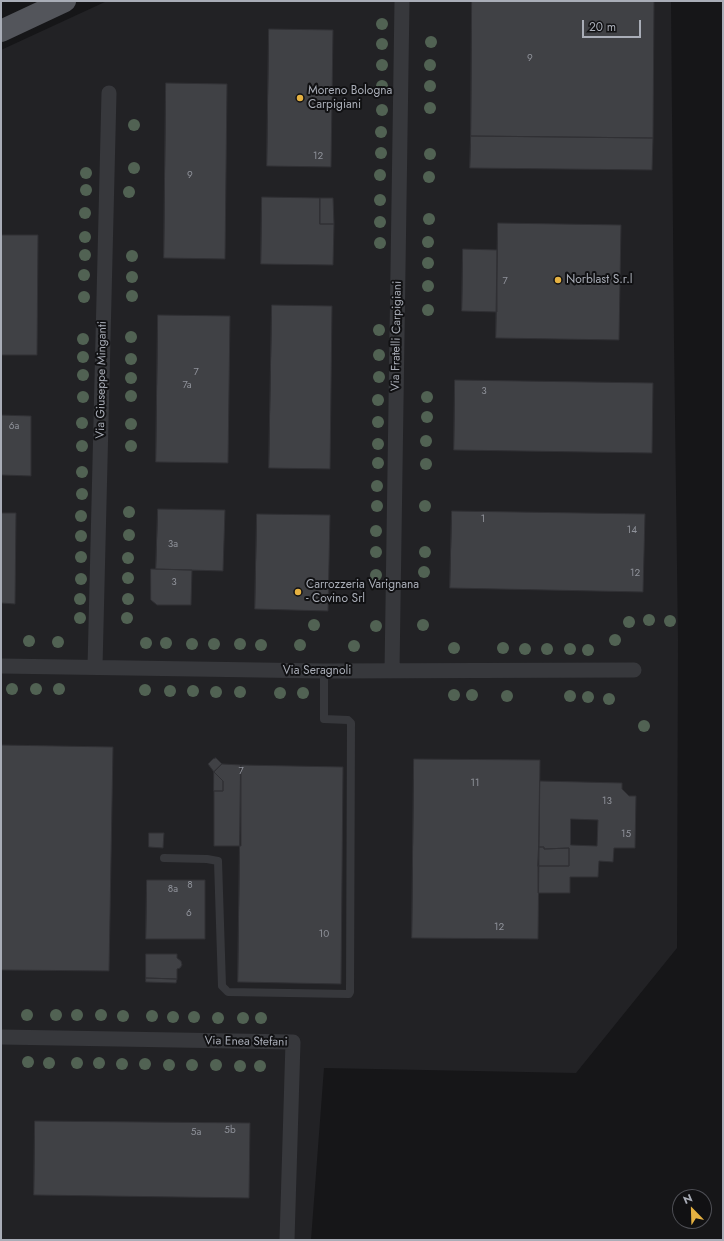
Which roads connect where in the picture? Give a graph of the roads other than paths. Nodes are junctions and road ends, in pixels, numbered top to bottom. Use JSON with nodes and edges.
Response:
{"nodes":[{"id":1,"x":65,"y":1,"type":"edge"},
{"id":2,"x":402,"y":1,"type":"edge"},
{"id":3,"x":1,"y":31,"type":"edge"},
{"id":4,"x":109,"y":93,"type":"dead end"},
{"id":5,"x":1,"y":666,"type":"edge"},
{"id":6,"x":95,"y":667,"type":"junction"},
{"id":7,"x":634,"y":670,"type":"dead end"},
{"id":8,"x":324,"y":671,"type":"junction"},
{"id":9,"x":392,"y":671,"type":"junction"},
{"id":10,"x":164,"y":858,"type":"dead end"},
{"id":11,"x":1,"y":1038,"type":"edge"},
{"id":12,"x":287,"y":1240,"type":"edge"}],
"edges":[{"from":1,"to":3,"type":"main road"},
{"from":2,"to":9,"type":"street","name":"Via Fratelli Carpigiani"},
{"from":4,"to":6,"type":"street","name":"Via Giuseppe Minganti"},
{"from":5,"to":6,"type":"street","name":"Via Seragnoli"},
{"from":6,"to":8,"type":"street","name":"Via Seragnoli"},
{"from":7,"to":9,"type":"street","name":"Via Seragnoli"},
{"from":8,"to":9,"type":"street","name":"Via Seragnoli"},
{"from":8,"to":10,"type":"lane"},
{"from":11,"to":12,"type":"street","name":"Via Enea Stefani"}]}
